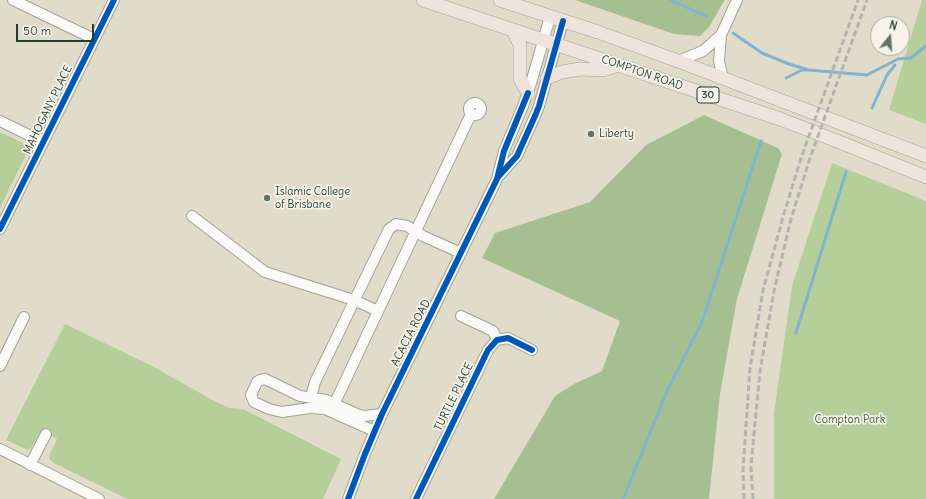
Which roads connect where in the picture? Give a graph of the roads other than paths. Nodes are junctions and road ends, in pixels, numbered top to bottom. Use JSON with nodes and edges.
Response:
{"nodes":[{"id":1,"x":13,"y":0,"type":"edge"},
{"id":2,"x":114,"y":0,"type":"edge"},
{"id":3,"x":423,"y":0,"type":"edge"},
{"id":4,"x":500,"y":0,"type":"edge"},
{"id":5,"x":737,"y":0,"type":"edge"},
{"id":6,"x":550,"y":17,"type":"junction"},
{"id":7,"x":564,"y":21,"type":"junction"},
{"id":8,"x":513,"y":30,"type":"junction"},
{"id":9,"x":721,"y":35,"type":"junction"},
{"id":10,"x":94,"y":39,"type":"junction"},
{"id":11,"x":543,"y":40,"type":"junction"},
{"id":12,"x":556,"y":45,"type":"junction"},
{"id":13,"x":678,"y":61,"type":"junction"},
{"id":14,"x":618,"y":65,"type":"junction"},
{"id":15,"x":547,"y":78,"type":"junction"},
{"id":16,"x":724,"y":79,"type":"junction"},
{"id":17,"x":528,"y":93,"type":"junction"},
{"id":18,"x":472,"y":114,"type":"dead end"},
{"id":19,"x":0,"y":121,"type":"edge"},
{"id":20,"x":43,"y":142,"type":"junction"},
{"id":21,"x":926,"y":156,"type":"edge"},
{"id":22,"x":926,"y":178,"type":"edge"},
{"id":23,"x":497,"y":179,"type":"junction"},
{"id":24,"x":192,"y":216,"type":"dead end"},
{"id":25,"x":0,"y":229,"type":"edge"},
{"id":26,"x":415,"y":231,"type":"junction"},
{"id":27,"x":461,"y":253,"type":"junction"},
{"id":28,"x":354,"y":300,"type":"junction"},
{"id":29,"x":378,"y":311,"type":"junction"},
{"id":30,"x":461,"y":316,"type":"dead end"},
{"id":31,"x":24,"y":317,"type":"dead end"},
{"id":32,"x":497,"y":340,"type":"junction"},
{"id":33,"x":532,"y":350,"type":"dead end"},
{"id":34,"x":0,"y":366,"type":"edge"},
{"id":35,"x":311,"y":397,"type":"junction"},
{"id":36,"x":333,"y":407,"type":"junction"},
{"id":37,"x":382,"y":414,"type":"junction"},
{"id":38,"x":374,"y":431,"type":"junction"},
{"id":39,"x":46,"y":434,"type":"dead end"},
{"id":40,"x":0,"y":450,"type":"edge"},
{"id":41,"x":30,"y":465,"type":"junction"},
{"id":42,"x":99,"y":499,"type":"edge"},
{"id":43,"x":348,"y":499,"type":"edge"},
{"id":44,"x":416,"y":499,"type":"edge"}],
"edges":[{"from":1,"to":10,"type":"street"},
{"from":2,"to":10,"type":"street","name":"MAHOGANY PLACE"},
{"from":3,"to":8,"type":"main road","name":"COMPTON ROAD","number":"30"},
{"from":4,"to":6,"type":"main road","name":"COMPTON ROAD","number":"30"},
{"from":5,"to":9,"type":"street"},
{"from":6,"to":7,"type":"main road","name":"COMPTON ROAD","number":"30"},
{"from":6,"to":11,"type":"street","name":"ACACIA ROAD"},
{"from":7,"to":12,"type":"street","name":"ACACIA ROAD"},
{"from":7,"to":13,"type":"main road","name":"COMPTON ROAD","number":"30"},
{"from":8,"to":11,"type":"main road","name":"COMPTON ROAD","number":"30"},
{"from":8,"to":17,"type":"main road"},
{"from":9,"to":13,"type":"street"},
{"from":9,"to":16,"type":"street"},
{"from":10,"to":20,"type":"street","name":"MAHOGANY PLACE"},
{"from":11,"to":12,"type":"main road","name":"COMPTON ROAD","number":"30"},
{"from":11,"to":17,"type":"street","name":"ACACIA ROAD"},
{"from":12,"to":14,"type":"main road","name":"COMPTON ROAD","number":"30"},
{"from":12,"to":15,"type":"street","name":"ACACIA ROAD"},
{"from":13,"to":16,"type":"main road","name":"COMPTON ROAD","number":"30"},
{"from":14,"to":15,"type":"main road"},
{"from":14,"to":22,"type":"main road","name":"COMPTON ROAD","number":"30"},
{"from":15,"to":23,"type":"street","name":"ACACIA ROAD"},
{"from":16,"to":21,"type":"main road","name":"COMPTON ROAD","number":"30"},
{"from":17,"to":23,"type":"street","name":"ACACIA ROAD"},
{"from":18,"to":26,"type":"street"},
{"from":19,"to":20,"type":"street"},
{"from":20,"to":25,"type":"street","name":"MAHOGANY PLACE"},
{"from":23,"to":27,"type":"street","name":"ACACIA ROAD"},
{"from":24,"to":28,"type":"street"},
{"from":26,"to":27,"type":"street"},
{"from":26,"to":28,"type":"street"},
{"from":26,"to":29,"type":"street"},
{"from":27,"to":37,"type":"street","name":"ACACIA ROAD"},
{"from":28,"to":29,"type":"street"},
{"from":28,"to":35,"type":"street"},
{"from":29,"to":36,"type":"street"},
{"from":30,"to":32,"type":"street"},
{"from":31,"to":34,"type":"street"},
{"from":32,"to":33,"type":"street"},
{"from":32,"to":44,"type":"street","name":"TURTLE PLACE"},
{"from":35,"to":36,"type":"street"},
{"from":35,"to":36,"type":"street"},
{"from":36,"to":37,"type":"street"},
{"from":36,"to":38,"type":"street"},
{"from":37,"to":38,"type":"street","name":"ACACIA ROAD"},
{"from":38,"to":43,"type":"street","name":"ACACIA ROAD"},
{"from":39,"to":41,"type":"street"},
{"from":40,"to":41,"type":"street"},
{"from":41,"to":42,"type":"street"}]}
